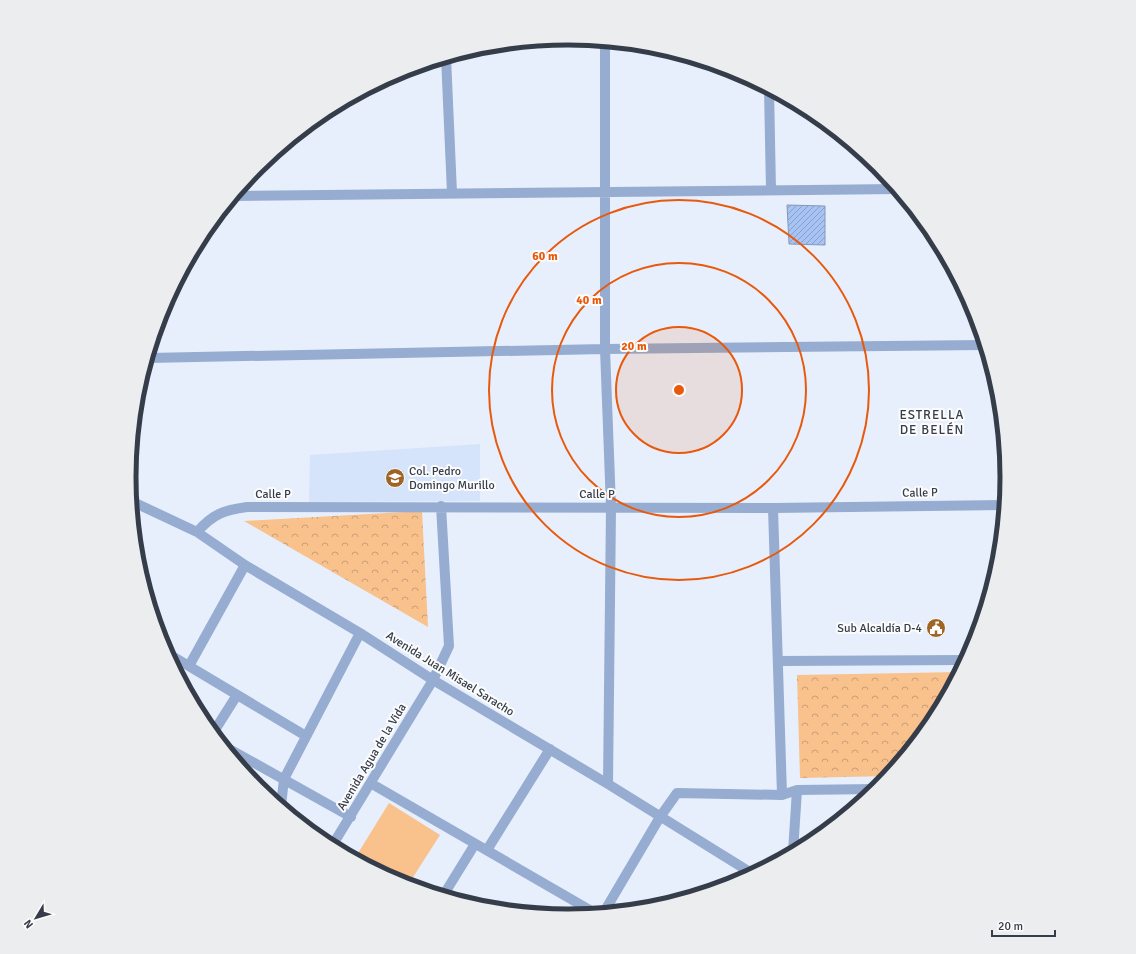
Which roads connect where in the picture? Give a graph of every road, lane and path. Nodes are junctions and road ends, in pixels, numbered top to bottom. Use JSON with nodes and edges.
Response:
{"nodes":[{"id":1,"x":605,"y":47,"type":"edge"},
{"id":2,"x":446,"y":63,"type":"edge"},
{"id":3,"x":769,"y":95,"type":"edge"},
{"id":4,"x":890,"y":189,"type":"edge"},
{"id":5,"x":771,"y":190,"type":"junction"},
{"id":6,"x":605,"y":192,"type":"junction"},
{"id":7,"x":452,"y":193,"type":"junction"},
{"id":8,"x":240,"y":196,"type":"edge"},
{"id":9,"x":979,"y":345,"type":"edge"},
{"id":10,"x":605,"y":349,"type":"junction"},
{"id":11,"x":153,"y":358,"type":"edge"},
{"id":12,"x":137,"y":504,"type":"edge"},
{"id":13,"x":999,"y":505,"type":"edge"},
{"id":14,"x":441,"y":506,"type":"junction"},
{"id":15,"x":611,"y":507,"type":"junction"},
{"id":16,"x":773,"y":508,"type":"junction"},
{"id":17,"x":197,"y":532,"type":"junction"},
{"id":18,"x":246,"y":565,"type":"junction"},
{"id":19,"x":360,"y":632,"type":"junction"},
{"id":20,"x":177,"y":659,"type":"edge"},
{"id":21,"x":959,"y":660,"type":"edge"},
{"id":22,"x":779,"y":661,"type":"junction"},
{"id":23,"x":188,"y":666,"type":"junction"},
{"id":24,"x":433,"y":680,"type":"junction"},
{"id":25,"x":237,"y":695,"type":"junction"},
{"id":26,"x":216,"y":728,"type":"edge"},
{"id":27,"x":306,"y":736,"type":"junction"},
{"id":28,"x":550,"y":749,"type":"junction"},
{"id":29,"x":234,"y":752,"type":"edge"},
{"id":30,"x":284,"y":778,"type":"junction"},
{"id":31,"x":372,"y":784,"type":"junction"},
{"id":32,"x":608,"y":784,"type":"junction"},
{"id":33,"x":866,"y":789,"type":"edge"},
{"id":34,"x":797,"y":790,"type":"junction"},
{"id":35,"x":782,"y":796,"type":"junction"},
{"id":36,"x":282,"y":801,"type":"edge"},
{"id":37,"x":351,"y":817,"type":"junction"},
{"id":38,"x":660,"y":817,"type":"junction"},
{"id":39,"x":335,"y":841,"type":"edge"},
{"id":40,"x":475,"y":844,"type":"junction"},
{"id":41,"x":793,"y":845,"type":"edge"},
{"id":42,"x":487,"y":850,"type":"junction"},
{"id":43,"x":746,"y":870,"type":"edge"},
{"id":44,"x":447,"y":891,"type":"edge"},
{"id":45,"x":607,"y":907,"type":"edge"},
{"id":46,"x":588,"y":908,"type":"edge"}],
"edges":[{"from":1,"to":6,"type":"street"},
{"from":2,"to":7,"type":"street"},
{"from":3,"to":5,"type":"street"},
{"from":4,"to":5,"type":"street"},
{"from":5,"to":6,"type":"street"},
{"from":6,"to":7,"type":"street"},
{"from":6,"to":10,"type":"street"},
{"from":7,"to":8,"type":"street"},
{"from":9,"to":10,"type":"street"},
{"from":10,"to":11,"type":"street"},
{"from":10,"to":15,"type":"street"},
{"from":12,"to":17,"type":"street","name":"Avenida Juan Misael Saracho"},
{"from":13,"to":16,"type":"street","name":"Calle P"},
{"from":14,"to":15,"type":"street","name":"Calle P"},
{"from":14,"to":17,"type":"street","name":"Calle P"},
{"from":14,"to":24,"type":"street","name":"Avenida Agua de la Vida"},
{"from":15,"to":16,"type":"street","name":"Calle P"},
{"from":15,"to":32,"type":"street"},
{"from":16,"to":22,"type":"street"},
{"from":17,"to":18,"type":"street","name":"Avenida Juan Misael Saracho"},
{"from":18,"to":19,"type":"street","name":"Avenida Juan Misael Saracho"},
{"from":18,"to":23,"type":"street"},
{"from":19,"to":24,"type":"street","name":"Avenida Juan Misael Saracho"},
{"from":19,"to":27,"type":"street"},
{"from":20,"to":23,"type":"street"},
{"from":21,"to":22,"type":"street"},
{"from":22,"to":35,"type":"street"},
{"from":23,"to":25,"type":"street"},
{"from":24,"to":28,"type":"street","name":"Avenida Juan Misael Saracho"},
{"from":24,"to":31,"type":"street","name":"Avenida Agua de la Vida"},
{"from":25,"to":26,"type":"street"},
{"from":25,"to":27,"type":"street"},
{"from":27,"to":30,"type":"street"},
{"from":28,"to":32,"type":"street","name":"Avenida Juan Misael Saracho"},
{"from":28,"to":42,"type":"street"},
{"from":29,"to":30,"type":"street"},
{"from":30,"to":36,"type":"street"},
{"from":30,"to":37,"type":"street"},
{"from":31,"to":37,"type":"street","name":"Avenida Agua de la Vida"},
{"from":31,"to":40,"type":"street"},
{"from":32,"to":38,"type":"street","name":"Avenida Juan Misael Saracho"},
{"from":33,"to":34,"type":"street"},
{"from":34,"to":35,"type":"street"},
{"from":34,"to":41,"type":"street"},
{"from":35,"to":38,"type":"street"},
{"from":37,"to":39,"type":"street","name":"Avenida Agua de la Vida"},
{"from":38,"to":43,"type":"street","name":"Avenida Juan Misael Saracho"},
{"from":38,"to":45,"type":"street"},
{"from":40,"to":42,"type":"street"},
{"from":40,"to":44,"type":"street"},
{"from":42,"to":46,"type":"street"}]}
